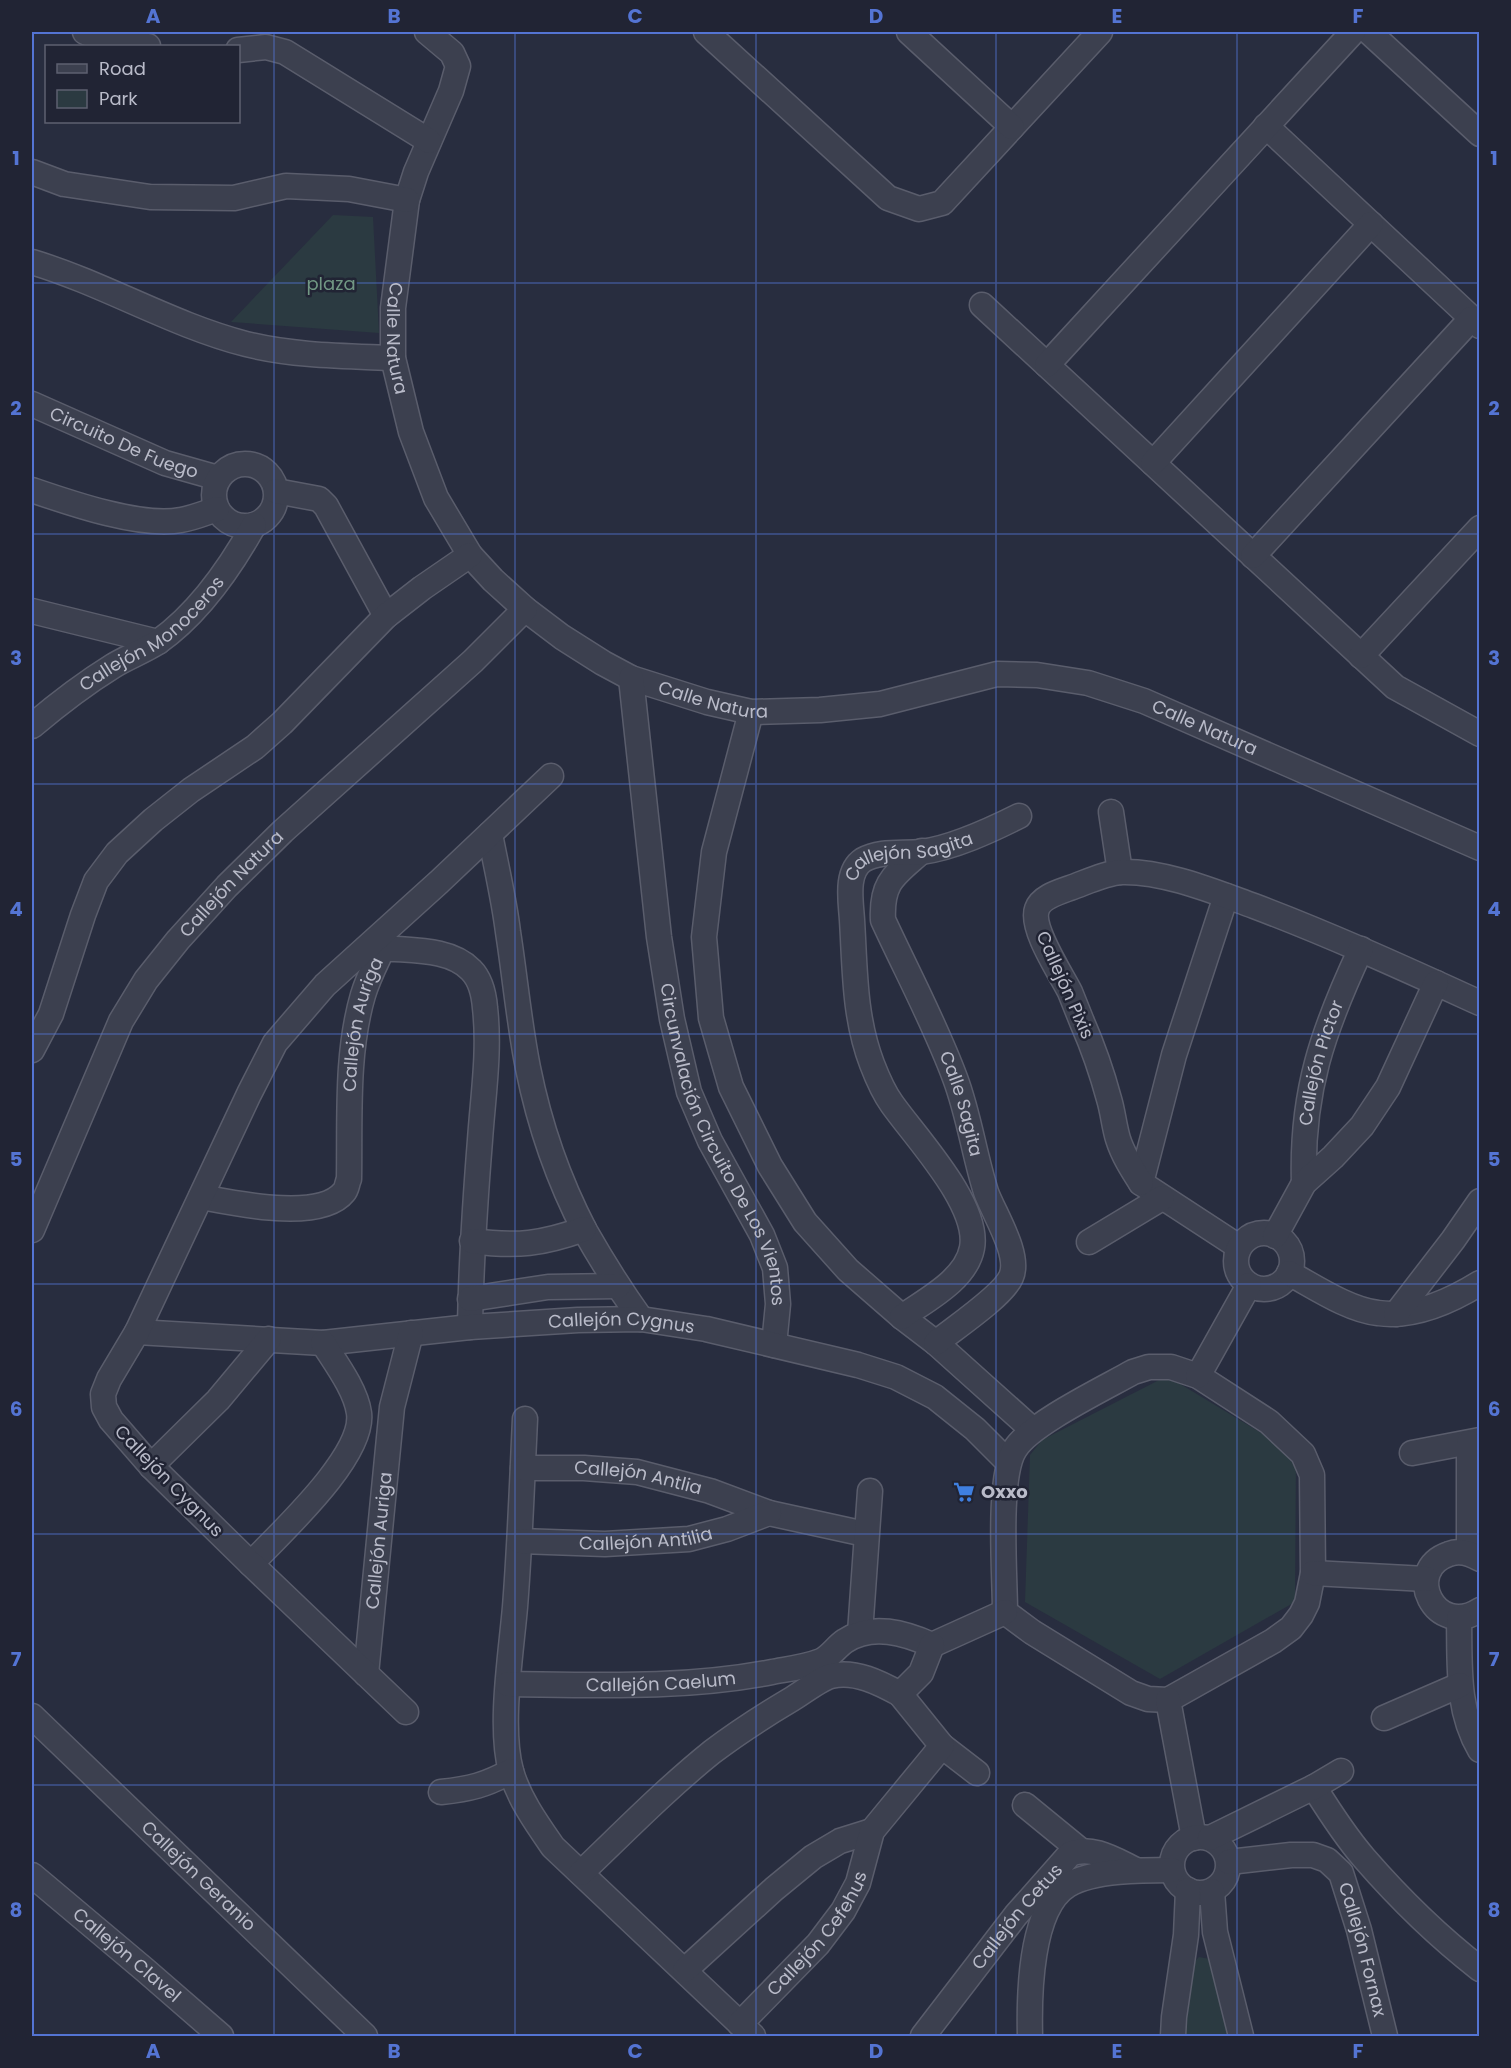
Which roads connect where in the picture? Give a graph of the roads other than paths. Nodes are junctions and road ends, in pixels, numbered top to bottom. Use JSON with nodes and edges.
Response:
{"nodes":[{"id":1,"x":85,"y":32,"type":"edge"},
{"id":2,"x":427,"y":32,"type":"edge"},
{"id":3,"x":706,"y":32,"type":"edge"},
{"id":4,"x":912,"y":32,"type":"edge"},
{"id":5,"x":1100,"y":32,"type":"edge"},
{"id":6,"x":1353,"y":32,"type":"edge"},
{"id":7,"x":1369,"y":32,"type":"edge"},
{"id":8,"x":142,"y":45,"type":"edge"},
{"id":9,"x":240,"y":50,"type":"edge"},
{"id":10,"x":1266,"y":126,"type":"junction"},
{"id":11,"x":1012,"y":127,"type":"junction"},
{"id":12,"x":1479,"y":134,"type":"edge"},
{"id":13,"x":429,"y":141,"type":"junction"},
{"id":14,"x":32,"y":172,"type":"edge"},
{"id":15,"x":407,"y":201,"type":"junction"},
{"id":16,"x":1371,"y":225,"type":"junction"},
{"id":17,"x":32,"y":262,"type":"edge"},
{"id":18,"x":982,"y":305,"type":"dead end"},
{"id":19,"x":1475,"y":323,"type":"edge"},
{"id":20,"x":393,"y":358,"type":"junction"},
{"id":21,"x":1047,"y":365,"type":"junction"},
{"id":22,"x":32,"y":404,"type":"edge"},
{"id":23,"x":1153,"y":463,"type":"junction"},
{"id":24,"x":218,"y":478,"type":"junction"},
{"id":25,"x":32,"y":490,"type":"edge"},
{"id":26,"x":276,"y":491,"type":"junction"},
{"id":27,"x":217,"y":509,"type":"junction"},
{"id":28,"x":254,"y":525,"type":"junction"},
{"id":29,"x":1479,"y":528,"type":"edge"},
{"id":30,"x":470,"y":555,"type":"junction"},
{"id":31,"x":1253,"y":556,"type":"junction"},
{"id":32,"x":525,"y":609,"type":"junction"},
{"id":33,"x":32,"y":611,"type":"edge"},
{"id":34,"x":386,"y":616,"type":"junction"},
{"id":35,"x":158,"y":642,"type":"junction"},
{"id":36,"x":1361,"y":656,"type":"junction"},
{"id":37,"x":631,"y":678,"type":"junction"},
{"id":38,"x":750,"y":712,"type":"junction"},
{"id":39,"x":32,"y":726,"type":"edge"},
{"id":40,"x":1479,"y":734,"type":"edge"},
{"id":41,"x":551,"y":776,"type":"dead end"},
{"id":42,"x":1112,"y":812,"type":"dead end"},
{"id":43,"x":1020,"y":816,"type":"dead end"},
{"id":44,"x":490,"y":834,"type":"junction"},
{"id":45,"x":1479,"y":848,"type":"edge"},
{"id":46,"x":922,"y":852,"type":"junction"},
{"id":47,"x":1120,"y":872,"type":"junction"},
{"id":48,"x":1226,"y":896,"type":"junction"},
{"id":49,"x":884,"y":920,"type":"junction"},
{"id":50,"x":853,"y":931,"type":"junction"},
{"id":51,"x":376,"y":946,"type":"junction"},
{"id":52,"x":1361,"y":949,"type":"junction"},
{"id":53,"x":1436,"y":983,"type":"junction"},
{"id":54,"x":1479,"y":1003,"type":"edge"},
{"id":55,"x":32,"y":1050,"type":"edge"},
{"id":56,"x":1141,"y":1183,"type":"junction"},
{"id":57,"x":1304,"y":1183,"type":"junction"},
{"id":58,"x":987,"y":1193,"type":"junction"},
{"id":59,"x":201,"y":1197,"type":"junction"},
{"id":60,"x":1162,"y":1198,"type":"junction"},
{"id":61,"x":962,"y":1200,"type":"junction"},
{"id":62,"x":1479,"y":1201,"type":"edge"},
{"id":63,"x":585,"y":1229,"type":"junction"},
{"id":64,"x":32,"y":1230,"type":"edge"},
{"id":65,"x":1275,"y":1236,"type":"junction"},
{"id":66,"x":472,"y":1241,"type":"junction"},
{"id":67,"x":1089,"y":1242,"type":"dead end"},
{"id":68,"x":1239,"y":1247,"type":"junction"},
{"id":69,"x":1289,"y":1273,"type":"junction"},
{"id":70,"x":1479,"y":1283,"type":"edge"},
{"id":71,"x":1249,"y":1285,"type":"junction"},
{"id":72,"x":618,"y":1286,"type":"junction"},
{"id":73,"x":470,"y":1299,"type":"junction"},
{"id":74,"x":1396,"y":1314,"type":"junction"},
{"id":75,"x":902,"y":1317,"type":"junction"},
{"id":76,"x":641,"y":1319,"type":"junction"},
{"id":77,"x":470,"y":1328,"type":"junction"},
{"id":78,"x":137,"y":1332,"type":"junction"},
{"id":79,"x":411,"y":1333,"type":"junction"},
{"id":80,"x":269,"y":1339,"type":"junction"},
{"id":81,"x":323,"y":1343,"type":"junction"},
{"id":82,"x":936,"y":1343,"type":"junction"},
{"id":83,"x":774,"y":1345,"type":"junction"},
{"id":84,"x":1198,"y":1376,"type":"junction"},
{"id":85,"x":525,"y":1419,"type":"dead end"},
{"id":86,"x":1034,"y":1430,"type":"junction"},
{"id":87,"x":1474,"y":1442,"type":"edge"},
{"id":88,"x":1412,"y":1453,"type":"dead end"},
{"id":89,"x":1008,"y":1462,"type":"junction"},
{"id":90,"x":150,"y":1466,"type":"junction"},
{"id":91,"x":523,"y":1468,"type":"junction"},
{"id":92,"x":870,"y":1491,"type":"dead end"},
{"id":93,"x":769,"y":1513,"type":"junction"},
{"id":94,"x":866,"y":1534,"type":"junction"},
{"id":95,"x":520,"y":1541,"type":"junction"},
{"id":96,"x":1474,"y":1556,"type":"edge"},
{"id":97,"x":251,"y":1564,"type":"junction"},
{"id":98,"x":1312,"y":1573,"type":"junction"},
{"id":99,"x":1426,"y":1580,"type":"junction"},
{"id":100,"x":1005,"y":1612,"type":"junction"},
{"id":101,"x":1469,"y":1614,"type":"edge"},
{"id":102,"x":860,"y":1633,"type":"junction"},
{"id":103,"x":932,"y":1645,"type":"junction"},
{"id":104,"x":826,"y":1668,"type":"junction"},
{"id":105,"x":366,"y":1674,"type":"junction"},
{"id":106,"x":508,"y":1684,"type":"junction"},
{"id":107,"x":1460,"y":1685,"type":"junction"},
{"id":108,"x":900,"y":1694,"type":"junction"},
{"id":109,"x":1168,"y":1701,"type":"junction"},
{"id":110,"x":406,"y":1712,"type":"dead end"},
{"id":111,"x":32,"y":1716,"type":"edge"},
{"id":112,"x":1384,"y":1718,"type":"dead end"},
{"id":113,"x":942,"y":1746,"type":"junction"},
{"id":114,"x":1479,"y":1750,"type":"edge"},
{"id":115,"x":511,"y":1771,"type":"junction"},
{"id":116,"x":1341,"y":1771,"type":"dead end"},
{"id":117,"x":977,"y":1773,"type":"dead end"},
{"id":118,"x":1314,"y":1787,"type":"junction"},
{"id":119,"x":441,"y":1792,"type":"dead end"},
{"id":120,"x":1025,"y":1805,"type":"dead end"},
{"id":121,"x":872,"y":1831,"type":"junction"},
{"id":122,"x":1202,"y":1838,"type":"junction"},
{"id":123,"x":1080,"y":1850,"type":"junction"},
{"id":124,"x":1228,"y":1862,"type":"junction"},
{"id":125,"x":1136,"y":1870,"type":"junction"},
{"id":126,"x":1172,"y":1870,"type":"junction"},
{"id":127,"x":581,"y":1873,"type":"junction"},
{"id":128,"x":32,"y":1875,"type":"edge"},
{"id":129,"x":1188,"y":1890,"type":"junction"},
{"id":130,"x":1048,"y":1891,"type":"junction"},
{"id":131,"x":1212,"y":1891,"type":"junction"},
{"id":132,"x":1183,"y":1958,"type":"junction"},
{"id":133,"x":1222,"y":1961,"type":"junction"},
{"id":134,"x":1479,"y":1969,"type":"edge"},
{"id":135,"x":685,"y":1970,"type":"junction"},
{"id":136,"x":747,"y":2030,"type":"edge"},
{"id":137,"x":221,"y":2037,"type":"edge"},
{"id":138,"x":365,"y":2037,"type":"edge"},
{"id":139,"x":923,"y":2037,"type":"edge"},
{"id":140,"x":1030,"y":2037,"type":"edge"},
{"id":141,"x":1173,"y":2037,"type":"edge"},
{"id":142,"x":1241,"y":2037,"type":"edge"},
{"id":143,"x":1385,"y":2037,"type":"edge"}],
"edges":[{"from":1,"to":8,"type":"street"},
{"from":2,"to":13,"type":"street","name":"Calle Natura"},
{"from":3,"to":11,"type":"street"},
{"from":4,"to":11,"type":"street"},
{"from":5,"to":11,"type":"street"},
{"from":6,"to":10,"type":"street"},
{"from":7,"to":12,"type":"street"},
{"from":9,"to":13,"type":"street"},
{"from":10,"to":16,"type":"street"},
{"from":10,"to":21,"type":"street"},
{"from":13,"to":15,"type":"street","name":"Calle Natura"},
{"from":14,"to":15,"type":"street"},
{"from":15,"to":20,"type":"street","name":"Calle Natura"},
{"from":16,"to":19,"type":"street"},
{"from":16,"to":23,"type":"street"},
{"from":17,"to":20,"type":"street"},
{"from":18,"to":21,"type":"street"},
{"from":19,"to":31,"type":"street"},
{"from":20,"to":30,"type":"street","name":"Calle Natura"},
{"from":21,"to":23,"type":"street"},
{"from":22,"to":24,"type":"street","name":"Circuito De Fuego"},
{"from":23,"to":31,"type":"street"},
{"from":24,"to":26,"type":"street"},
{"from":24,"to":27,"type":"street"},
{"from":25,"to":27,"type":"street"},
{"from":26,"to":28,"type":"street"},
{"from":26,"to":34,"type":"street"},
{"from":27,"to":28,"type":"street"},
{"from":28,"to":35,"type":"street","name":"Callejón Monoceros"},
{"from":29,"to":36,"type":"street"},
{"from":30,"to":32,"type":"street","name":"Calle Natura"},
{"from":30,"to":34,"type":"street"},
{"from":31,"to":36,"type":"street"},
{"from":32,"to":37,"type":"street","name":"Calle Natura"},
{"from":32,"to":64,"type":"street","name":"Callejón Natura"},
{"from":33,"to":35,"type":"street"},
{"from":34,"to":55,"type":"street"},
{"from":35,"to":39,"type":"street","name":"Callejón Monoceros"},
{"from":36,"to":40,"type":"street"},
{"from":37,"to":38,"type":"street","name":"Calle Natura"},
{"from":37,"to":83,"type":"street","name":"Circunvalación Circuito De Los Vientos"},
{"from":38,"to":45,"type":"street","name":"Calle Natura"},
{"from":38,"to":75,"type":"street","name":"Circunvalación Circuito De Los Vientos"},
{"from":41,"to":44,"type":"street","name":"Callejón Auriga"},
{"from":42,"to":47,"type":"street"},
{"from":43,"to":46,"type":"street","name":"Callejón Sagita"},
{"from":44,"to":51,"type":"street","name":"Callejón Auriga"},
{"from":44,"to":63,"type":"street"},
{"from":46,"to":49,"type":"street","name":"Calle Sagita"},
{"from":46,"to":50,"type":"street","name":"Callejón Sagita"},
{"from":47,"to":48,"type":"street","name":"Callejón Pixis"},
{"from":47,"to":56,"type":"street","name":"Callejón Pixis"},
{"from":48,"to":52,"type":"street","name":"Callejón Pixis"},
{"from":48,"to":56,"type":"street"},
{"from":49,"to":50,"type":"street"},
{"from":49,"to":58,"type":"street","name":"Calle Sagita"},
{"from":50,"to":61,"type":"street","name":"Callejón Sagita"},
{"from":51,"to":59,"type":"street","name":"Callejón Auriga"},
{"from":51,"to":59,"type":"street","name":"Callejón Auriga"},
{"from":51,"to":66,"type":"street","name":"Callejón Auriga"},
{"from":52,"to":53,"type":"street","name":"Callejón Pixis"},
{"from":52,"to":57,"type":"street","name":"Callejón Pictor"},
{"from":53,"to":54,"type":"street","name":"Callejón Pixis"},
{"from":53,"to":57,"type":"street"},
{"from":56,"to":60,"type":"street","name":"Callejón Pixis"},
{"from":57,"to":65,"type":"street"},
{"from":58,"to":61,"type":"street"},
{"from":58,"to":82,"type":"street","name":"Calle Sagita"},
{"from":59,"to":78,"type":"street","name":"Callejón Auriga"},
{"from":60,"to":67,"type":"street"},
{"from":60,"to":68,"type":"street","name":"Callejón Pixis"},
{"from":61,"to":75,"type":"street","name":"Callejón Sagita"},
{"from":62,"to":74,"type":"street"},
{"from":63,"to":66,"type":"street"},
{"from":63,"to":72,"type":"street"},
{"from":65,"to":68,"type":"street"},
{"from":65,"to":69,"type":"street"},
{"from":66,"to":73,"type":"street","name":"Callejón Auriga"},
{"from":68,"to":71,"type":"street"},
{"from":69,"to":71,"type":"street"},
{"from":69,"to":74,"type":"street"},
{"from":70,"to":74,"type":"street"},
{"from":71,"to":84,"type":"street"},
{"from":72,"to":73,"type":"street","name":"Callejón Cygnus"},
{"from":72,"to":76,"type":"street"},
{"from":73,"to":77,"type":"street","name":"Callejón Auriga"},
{"from":75,"to":82,"type":"street","name":"Circunvalación Circuito De Los Vientos"},
{"from":76,"to":77,"type":"street","name":"Callejón Cygnus"},
{"from":76,"to":83,"type":"street","name":"Callejón Cygnus"},
{"from":77,"to":79,"type":"street","name":"Callejón Cygnus"},
{"from":78,"to":80,"type":"street","name":"Callejón Cygnus"},
{"from":78,"to":90,"type":"street","name":"Callejón Cygnus"},
{"from":79,"to":81,"type":"street","name":"Callejón Cygnus"},
{"from":79,"to":105,"type":"street","name":"Callejón Auriga"},
{"from":80,"to":81,"type":"street","name":"Callejón Cygnus"},
{"from":80,"to":90,"type":"street"},
{"from":81,"to":97,"type":"street"},
{"from":82,"to":86,"type":"street","name":"Circunvalación Circuito De Los Vientos"},
{"from":83,"to":89,"type":"street"},
{"from":84,"to":86,"type":"street"},
{"from":84,"to":98,"type":"street"},
{"from":85,"to":91,"type":"street"},
{"from":86,"to":89,"type":"street"},
{"from":87,"to":88,"type":"street"},
{"from":87,"to":96,"type":"street"},
{"from":89,"to":100,"type":"street"},
{"from":90,"to":97,"type":"street","name":"Callejón Cygnus"},
{"from":91,"to":93,"type":"street","name":"Callejón Antlia"},
{"from":91,"to":95,"type":"street"},
{"from":92,"to":94,"type":"street"},
{"from":93,"to":94,"type":"street","name":"Callejón Antlia"},
{"from":93,"to":95,"type":"street","name":"Callejón Antilia"},
{"from":94,"to":102,"type":"street"},
{"from":95,"to":106,"type":"street"},
{"from":96,"to":99,"type":"street"},
{"from":97,"to":105,"type":"street","name":"Callejón Cygnus"},
{"from":98,"to":99,"type":"street"},
{"from":98,"to":109,"type":"street"},
{"from":99,"to":101,"type":"street"},
{"from":100,"to":103,"type":"street"},
{"from":100,"to":109,"type":"street"},
{"from":101,"to":107,"type":"street"},
{"from":102,"to":103,"type":"street","name":"Callejón Caelum"},
{"from":102,"to":104,"type":"street","name":"Callejón Caelum"},
{"from":103,"to":108,"type":"street"},
{"from":104,"to":106,"type":"street","name":"Callejón Caelum"},
{"from":104,"to":108,"type":"street","name":"Callejón Caelum"},
{"from":104,"to":127,"type":"street","name":"Callejón Caelum"},
{"from":105,"to":110,"type":"street"},
{"from":106,"to":115,"type":"street"},
{"from":107,"to":112,"type":"street"},
{"from":107,"to":114,"type":"street"},
{"from":108,"to":113,"type":"street"},
{"from":109,"to":122,"type":"street"},
{"from":111,"to":138,"type":"street","name":"Callejón Geranio"},
{"from":113,"to":117,"type":"street"},
{"from":113,"to":121,"type":"street","name":"Callejón Cefehus"},
{"from":115,"to":119,"type":"street"},
{"from":115,"to":127,"type":"street"},
{"from":116,"to":118,"type":"street"},
{"from":118,"to":122,"type":"street"},
{"from":118,"to":134,"type":"street","name":"Callejón Fornax"},
{"from":120,"to":123,"type":"street"},
{"from":121,"to":135,"type":"street","name":"Callejón Cefehus"},
{"from":121,"to":136,"type":"street","name":"Callejón Cefehus"},
{"from":122,"to":124,"type":"street"},
{"from":122,"to":126,"type":"street"},
{"from":123,"to":125,"type":"street","name":"Callejón Cetus"},
{"from":123,"to":130,"type":"street","name":"Callejón Cetus"},
{"from":124,"to":131,"type":"street"},
{"from":124,"to":143,"type":"street","name":"Callejón Fornax"},
{"from":125,"to":126,"type":"street","name":"Callejón Cetus"},
{"from":125,"to":130,"type":"street","name":"Callejón Cetus"},
{"from":126,"to":129,"type":"street"},
{"from":127,"to":135,"type":"street","name":"Callejón Cefehus"},
{"from":128,"to":137,"type":"street","name":"Callejón Clavel"},
{"from":129,"to":131,"type":"street"},
{"from":129,"to":132,"type":"street"},
{"from":130,"to":139,"type":"street","name":"Callejón Cetus"},
{"from":130,"to":140,"type":"street","name":"Callejón Cetus"},
{"from":131,"to":133,"type":"street"},
{"from":132,"to":133,"type":"street"},
{"from":132,"to":141,"type":"street"},
{"from":133,"to":142,"type":"street"},
{"from":135,"to":136,"type":"street","name":"Callejón Cefehus"}]}
